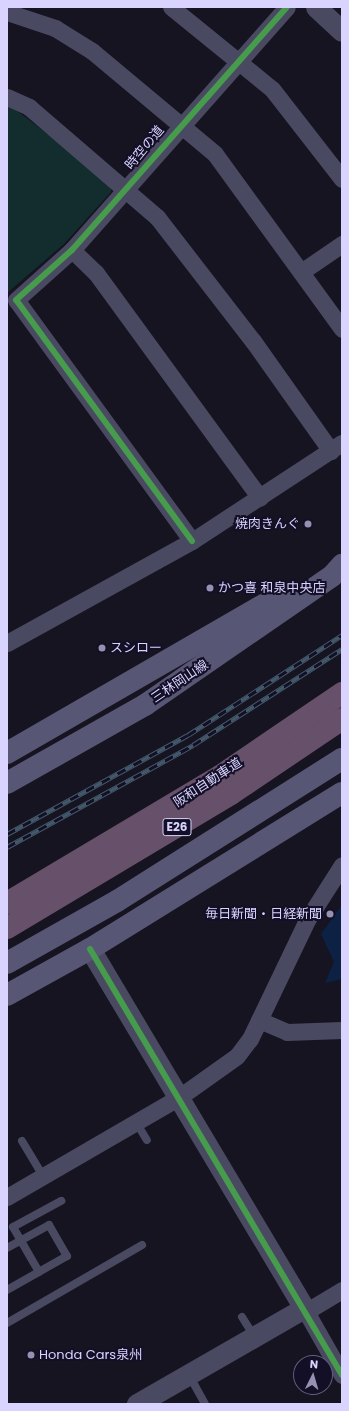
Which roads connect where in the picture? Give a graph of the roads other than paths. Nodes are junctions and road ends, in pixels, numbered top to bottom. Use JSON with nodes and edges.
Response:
{"nodes":[{"id":1,"x":172,"y":7,"type":"edge"},
{"id":2,"x":287,"y":7,"type":"edge"},
{"id":3,"x":316,"y":7,"type":"edge"},
{"id":4,"x":7,"y":12,"type":"edge"},
{"id":5,"x":342,"y":31,"type":"edge"},
{"id":6,"x":238,"y":59,"type":"junction"},
{"id":7,"x":7,"y":97,"type":"edge"},
{"id":8,"x":178,"y":125,"type":"junction"},
{"id":9,"x":342,"y":179,"type":"edge"},
{"id":10,"x":126,"y":188,"type":"junction"},
{"id":11,"x":342,"y":244,"type":"edge"},
{"id":12,"x":72,"y":250,"type":"junction"},
{"id":13,"x":301,"y":272,"type":"junction"},
{"id":14,"x":342,"y":329,"type":"edge"},
{"id":15,"x":336,"y":447,"type":"edge"},
{"id":16,"x":260,"y":498,"type":"junction"},
{"id":17,"x":192,"y":540,"type":"junction"},
{"id":18,"x":342,"y":555,"type":"edge"},
{"id":19,"x":342,"y":565,"type":"edge"},
{"id":20,"x":7,"y":643,"type":"edge"},
{"id":21,"x":340,"y":694,"type":"edge"},
{"id":22,"x":342,"y":719,"type":"edge"},
{"id":23,"x":7,"y":753,"type":"edge"},
{"id":24,"x":342,"y":759,"type":"edge"},
{"id":25,"x":7,"y":783,"type":"edge"},
{"id":26,"x":342,"y":792,"type":"edge"},
{"id":27,"x":342,"y":865,"type":"edge"},
{"id":28,"x":7,"y":903,"type":"edge"},
{"id":29,"x":7,"y":928,"type":"edge"},
{"id":30,"x":90,"y":949,"type":"junction"},
{"id":31,"x":7,"y":963,"type":"edge"},
{"id":32,"x":7,"y":995,"type":"edge"},
{"id":33,"x":259,"y":1020,"type":"junction"},
{"id":34,"x":342,"y":1030,"type":"edge"},
{"id":35,"x":178,"y":1098,"type":"junction"},
{"id":36,"x":136,"y":1122,"type":"junction"},
{"id":37,"x":147,"y":1140,"type":"dead end"},
{"id":38,"x":22,"y":1141,"type":"dead end"},
{"id":39,"x":43,"y":1176,"type":"junction"},
{"id":40,"x":7,"y":1197,"type":"edge"},
{"id":41,"x":61,"y":1201,"type":"dead end"},
{"id":42,"x":21,"y":1240,"type":"junction"},
{"id":43,"x":142,"y":1245,"type":"dead end"},
{"id":44,"x":7,"y":1248,"type":"edge"},
{"id":45,"x":39,"y":1272,"type":"junction"},
{"id":46,"x":7,"y":1290,"type":"edge"},
{"id":47,"x":342,"y":1290,"type":"edge"},
{"id":48,"x":304,"y":1308,"type":"junction"},
{"id":49,"x":242,"y":1317,"type":"dead end"},
{"id":50,"x":7,"y":1323,"type":"edge"},
{"id":51,"x":255,"y":1337,"type":"junction"},
{"id":52,"x":189,"y":1375,"type":"junction"},
{"id":53,"x":342,"y":1375,"type":"edge"},
{"id":54,"x":137,"y":1404,"type":"edge"},
{"id":55,"x":205,"y":1404,"type":"edge"}],
"edges":[{"from":1,"to":6,"type":"street"},
{"from":2,"to":6,"type":"street","name":"時空の道"},
{"from":3,"to":5,"type":"street"},
{"from":4,"to":8,"type":"street"},
{"from":6,"to":8,"type":"street","name":"時空の道"},
{"from":6,"to":9,"type":"street"},
{"from":7,"to":10,"type":"street"},
{"from":8,"to":10,"type":"street","name":"時空の道"},
{"from":8,"to":13,"type":"street"},
{"from":10,"to":12,"type":"street","name":"時空の道"},
{"from":10,"to":15,"type":"street"},
{"from":11,"to":13,"type":"street"},
{"from":12,"to":16,"type":"street"},
{"from":12,"to":17,"type":"street","name":"時空の道"},
{"from":13,"to":14,"type":"street"},
{"from":15,"to":16,"type":"street"},
{"from":16,"to":17,"type":"street"},
{"from":17,"to":20,"type":"street"},
{"from":18,"to":23,"type":"main road","name":"三林岡山線"},
{"from":19,"to":25,"type":"main road","name":"三林岡山線"},
{"from":21,"to":28,"type":"highway","name":"阪和自動車道","number":"E26"},
{"from":22,"to":29,"type":"highway","name":"阪和自動車道","number":"E26"},
{"from":24,"to":31,"type":"main road"},
{"from":26,"to":30,"type":"main road"},
{"from":27,"to":33,"type":"street"},
{"from":30,"to":32,"type":"main road"},
{"from":30,"to":35,"type":"street"},
{"from":33,"to":34,"type":"street"},
{"from":33,"to":35,"type":"street"},
{"from":35,"to":36,"type":"street"},
{"from":35,"to":48,"type":"street"},
{"from":36,"to":37,"type":"lane"},
{"from":36,"to":39,"type":"street"},
{"from":38,"to":39,"type":"lane"},
{"from":39,"to":40,"type":"street"},
{"from":41,"to":42,"type":"lane"},
{"from":42,"to":44,"type":"lane"},
{"from":42,"to":45,"type":"lane"},
{"from":42,"to":45,"type":"lane"},
{"from":43,"to":50,"type":"lane"},
{"from":45,"to":46,"type":"lane"},
{"from":47,"to":48,"type":"street"},
{"from":48,"to":51,"type":"street"},
{"from":48,"to":53,"type":"street"},
{"from":49,"to":51,"type":"lane"},
{"from":51,"to":52,"type":"street"},
{"from":52,"to":54,"type":"street"},
{"from":52,"to":55,"type":"lane"}]}
